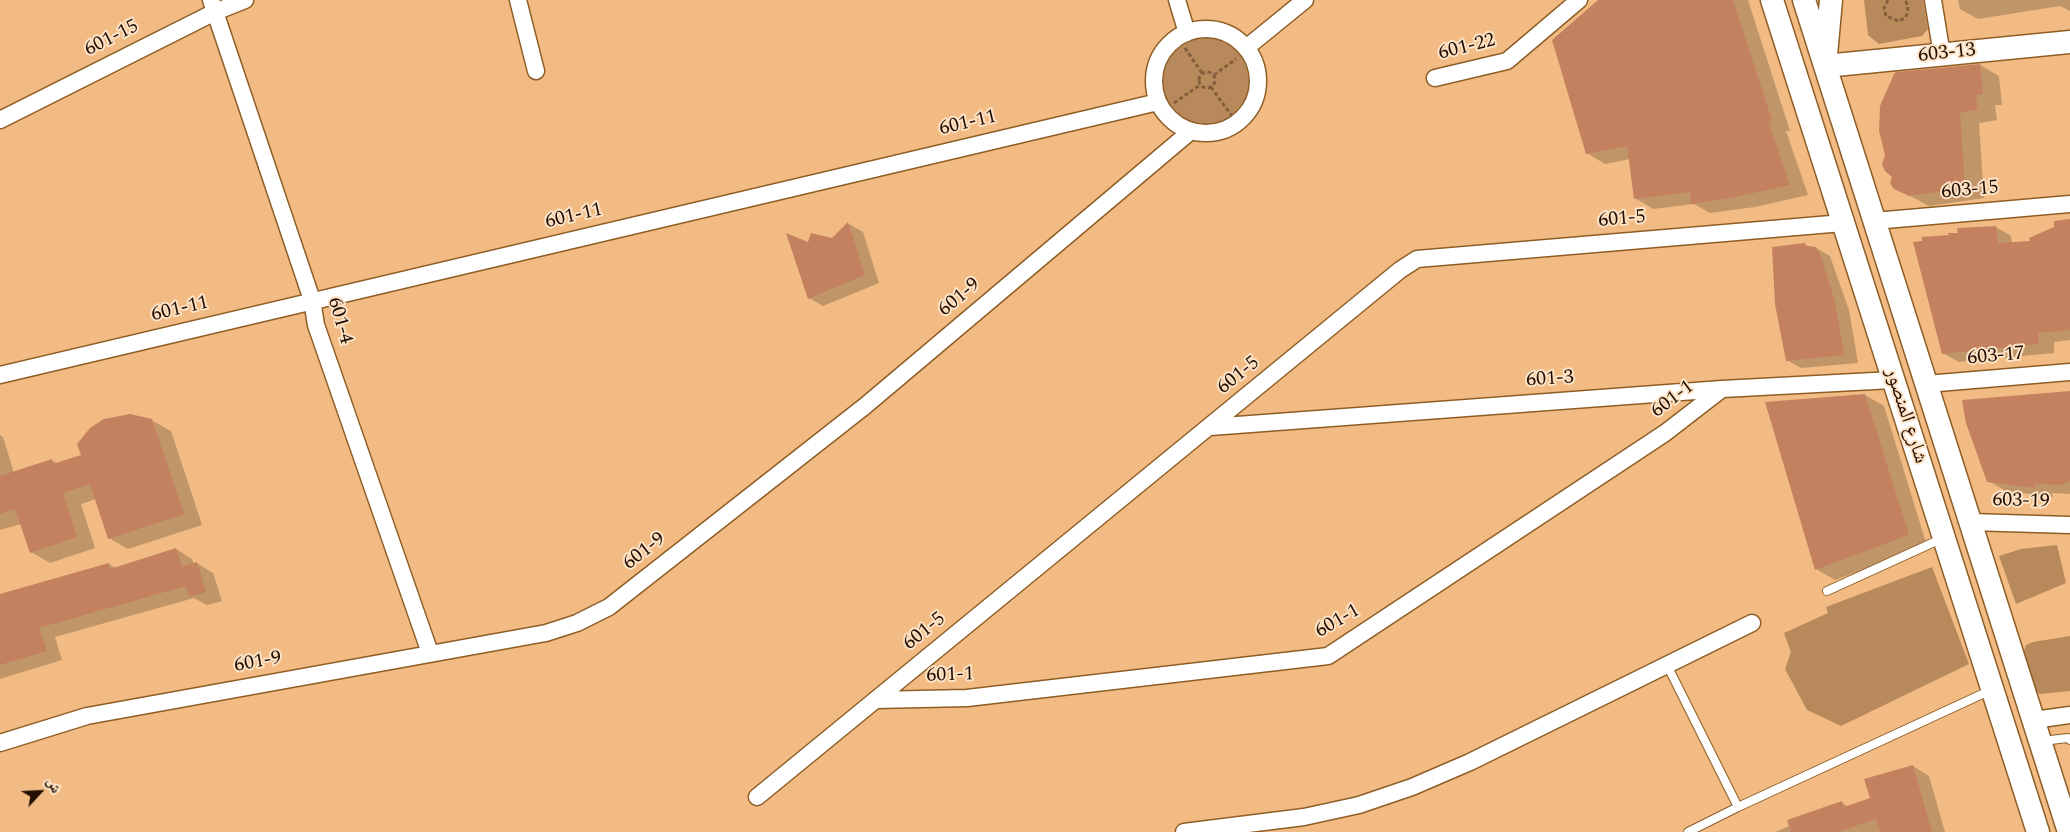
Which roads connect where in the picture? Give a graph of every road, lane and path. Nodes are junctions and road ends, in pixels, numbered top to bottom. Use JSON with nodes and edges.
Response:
{"nodes":[{"id":1,"x":245,"y":0,"type":"edge"},
{"id":2,"x":518,"y":0,"type":"edge"},
{"id":3,"x":1177,"y":0,"type":"edge"},
{"id":4,"x":1305,"y":0,"type":"edge"},
{"id":5,"x":1579,"y":0,"type":"edge"},
{"id":6,"x":1772,"y":0,"type":"edge"},
{"id":7,"x":1804,"y":0,"type":"edge"},
{"id":8,"x":1832,"y":0,"type":"edge"},
{"id":9,"x":1888,"y":0,"type":"edge"},
{"id":10,"x":1905,"y":0,"type":"edge"},
{"id":11,"x":1933,"y":0,"type":"edge"},
{"id":12,"x":213,"y":6,"type":"edge"},
{"id":13,"x":1185,"y":39,"type":"junction"},
{"id":14,"x":2070,"y":42,"type":"edge"},
{"id":15,"x":1243,"y":52,"type":"junction"},
{"id":16,"x":1942,"y":54,"type":"junction"},
{"id":17,"x":1825,"y":66,"type":"junction"},
{"id":18,"x":536,"y":71,"type":"dead end"},
{"id":19,"x":1202,"y":73,"type":"junction"},
{"id":20,"x":1214,"y":75,"type":"junction"},
{"id":21,"x":1435,"y":78,"type":"dead end"},
{"id":22,"x":1200,"y":85,"type":"junction"},
{"id":23,"x":1211,"y":87,"type":"junction"},
{"id":24,"x":1164,"y":104,"type":"junction"},
{"id":25,"x":1232,"y":116,"type":"dead end"},
{"id":26,"x":0,"y":120,"type":"edge"},
{"id":27,"x":1191,"y":132,"type":"junction"},
{"id":28,"x":2070,"y":204,"type":"edge"},
{"id":29,"x":1874,"y":221,"type":"junction"},
{"id":30,"x":1843,"y":223,"type":"junction"},
{"id":31,"x":312,"y":300,"type":"junction"},
{"id":32,"x":2070,"y":372,"type":"edge"},
{"id":33,"x":0,"y":375,"type":"edge"},
{"id":34,"x":1893,"y":380,"type":"junction"},
{"id":35,"x":1926,"y":384,"type":"junction"},
{"id":36,"x":1722,"y":389,"type":"junction"},
{"id":37,"x":1210,"y":427,"type":"junction"},
{"id":38,"x":1970,"y":522,"type":"junction"},
{"id":39,"x":2070,"y":525,"type":"edge"},
{"id":40,"x":1944,"y":537,"type":"junction"},
{"id":41,"x":1826,"y":591,"type":"dead end"},
{"id":42,"x":1752,"y":623,"type":"dead end"},
{"id":43,"x":430,"y":653,"type":"junction"},
{"id":44,"x":1667,"y":665,"type":"junction"},
{"id":45,"x":1992,"y":689,"type":"junction"},
{"id":46,"x":875,"y":700,"type":"junction"},
{"id":47,"x":2070,"y":715,"type":"edge"},
{"id":48,"x":2037,"y":730,"type":"junction"},
{"id":49,"x":2070,"y":740,"type":"edge"},
{"id":50,"x":0,"y":743,"type":"edge"},
{"id":51,"x":757,"y":797,"type":"dead end"},
{"id":52,"x":1738,"y":807,"type":"junction"},
{"id":53,"x":1184,"y":832,"type":"edge"},
{"id":54,"x":1688,"y":832,"type":"edge"},
{"id":55,"x":2038,"y":832,"type":"edge"},
{"id":56,"x":2069,"y":832,"type":"edge"}],
"edges":[{"from":1,"to":12,"type":"street","name":"601-15"},
{"from":2,"to":18,"type":"street"},
{"from":3,"to":13,"type":"street"},
{"from":4,"to":15,"type":"street"},
{"from":5,"to":21,"type":"street","name":"601-22"},
{"from":6,"to":30,"type":"main road","name":"شارع المنصور"},
{"from":7,"to":17,"type":"main road","name":"شارع المنصور"},
{"from":8,"to":17,"type":"main road"},
{"from":9,"to":10,"type":"path"},
{"from":11,"to":16,"type":"street"},
{"from":12,"to":26,"type":"street","name":"601-15"},
{"from":12,"to":31,"type":"street","name":"601-4"},
{"from":13,"to":15,"type":"street"},
{"from":13,"to":19,"type":"path"},
{"from":13,"to":24,"type":"street"},
{"from":14,"to":16,"type":"main road","name":"603-13"},
{"from":15,"to":20,"type":"path"},
{"from":15,"to":27,"type":"street"},
{"from":16,"to":17,"type":"main road","name":"603-13"},
{"from":17,"to":29,"type":"main road","name":"شارع المنصور"},
{"from":19,"to":20,"type":"path"},
{"from":19,"to":22,"type":"path"},
{"from":20,"to":23,"type":"path"},
{"from":22,"to":23,"type":"path"},
{"from":22,"to":24,"type":"path"},
{"from":23,"to":25,"type":"path"},
{"from":24,"to":27,"type":"street"},
{"from":24,"to":31,"type":"street","name":"601-11"},
{"from":27,"to":43,"type":"street","name":"601-9"},
{"from":28,"to":29,"type":"street","name":"603-15"},
{"from":29,"to":35,"type":"main road","name":"شارع المنصور"},
{"from":30,"to":34,"type":"main road","name":"شارع المنصور"},
{"from":30,"to":37,"type":"street","name":"601-5"},
{"from":31,"to":33,"type":"street","name":"601-11"},
{"from":31,"to":43,"type":"street","name":"601-4"},
{"from":32,"to":35,"type":"street","name":"603-17"},
{"from":34,"to":36,"type":"street","name":"601-3"},
{"from":34,"to":40,"type":"main road","name":"شارع المنصور"},
{"from":35,"to":38,"type":"main road","name":"شارع المنصور"},
{"from":36,"to":37,"type":"street","name":"601-3"},
{"from":36,"to":46,"type":"street","name":"601-1"},
{"from":37,"to":46,"type":"street","name":"601-5"},
{"from":38,"to":39,"type":"street","name":"603-19"},
{"from":38,"to":48,"type":"main road","name":"شارع المنصور"},
{"from":40,"to":41,"type":"lane"},
{"from":40,"to":45,"type":"main road","name":"شارع المنصور"},
{"from":42,"to":44,"type":"street"},
{"from":43,"to":50,"type":"street","name":"601-9"},
{"from":44,"to":52,"type":"lane"},
{"from":44,"to":53,"type":"street"},
{"from":45,"to":52,"type":"lane"},
{"from":45,"to":55,"type":"main road","name":"شارع المنصور"},
{"from":46,"to":51,"type":"street","name":"601-5"},
{"from":47,"to":48,"type":"street"},
{"from":48,"to":49,"type":"lane"},
{"from":48,"to":56,"type":"main road","name":"شارع المنصور"},
{"from":52,"to":54,"type":"lane"}]}
